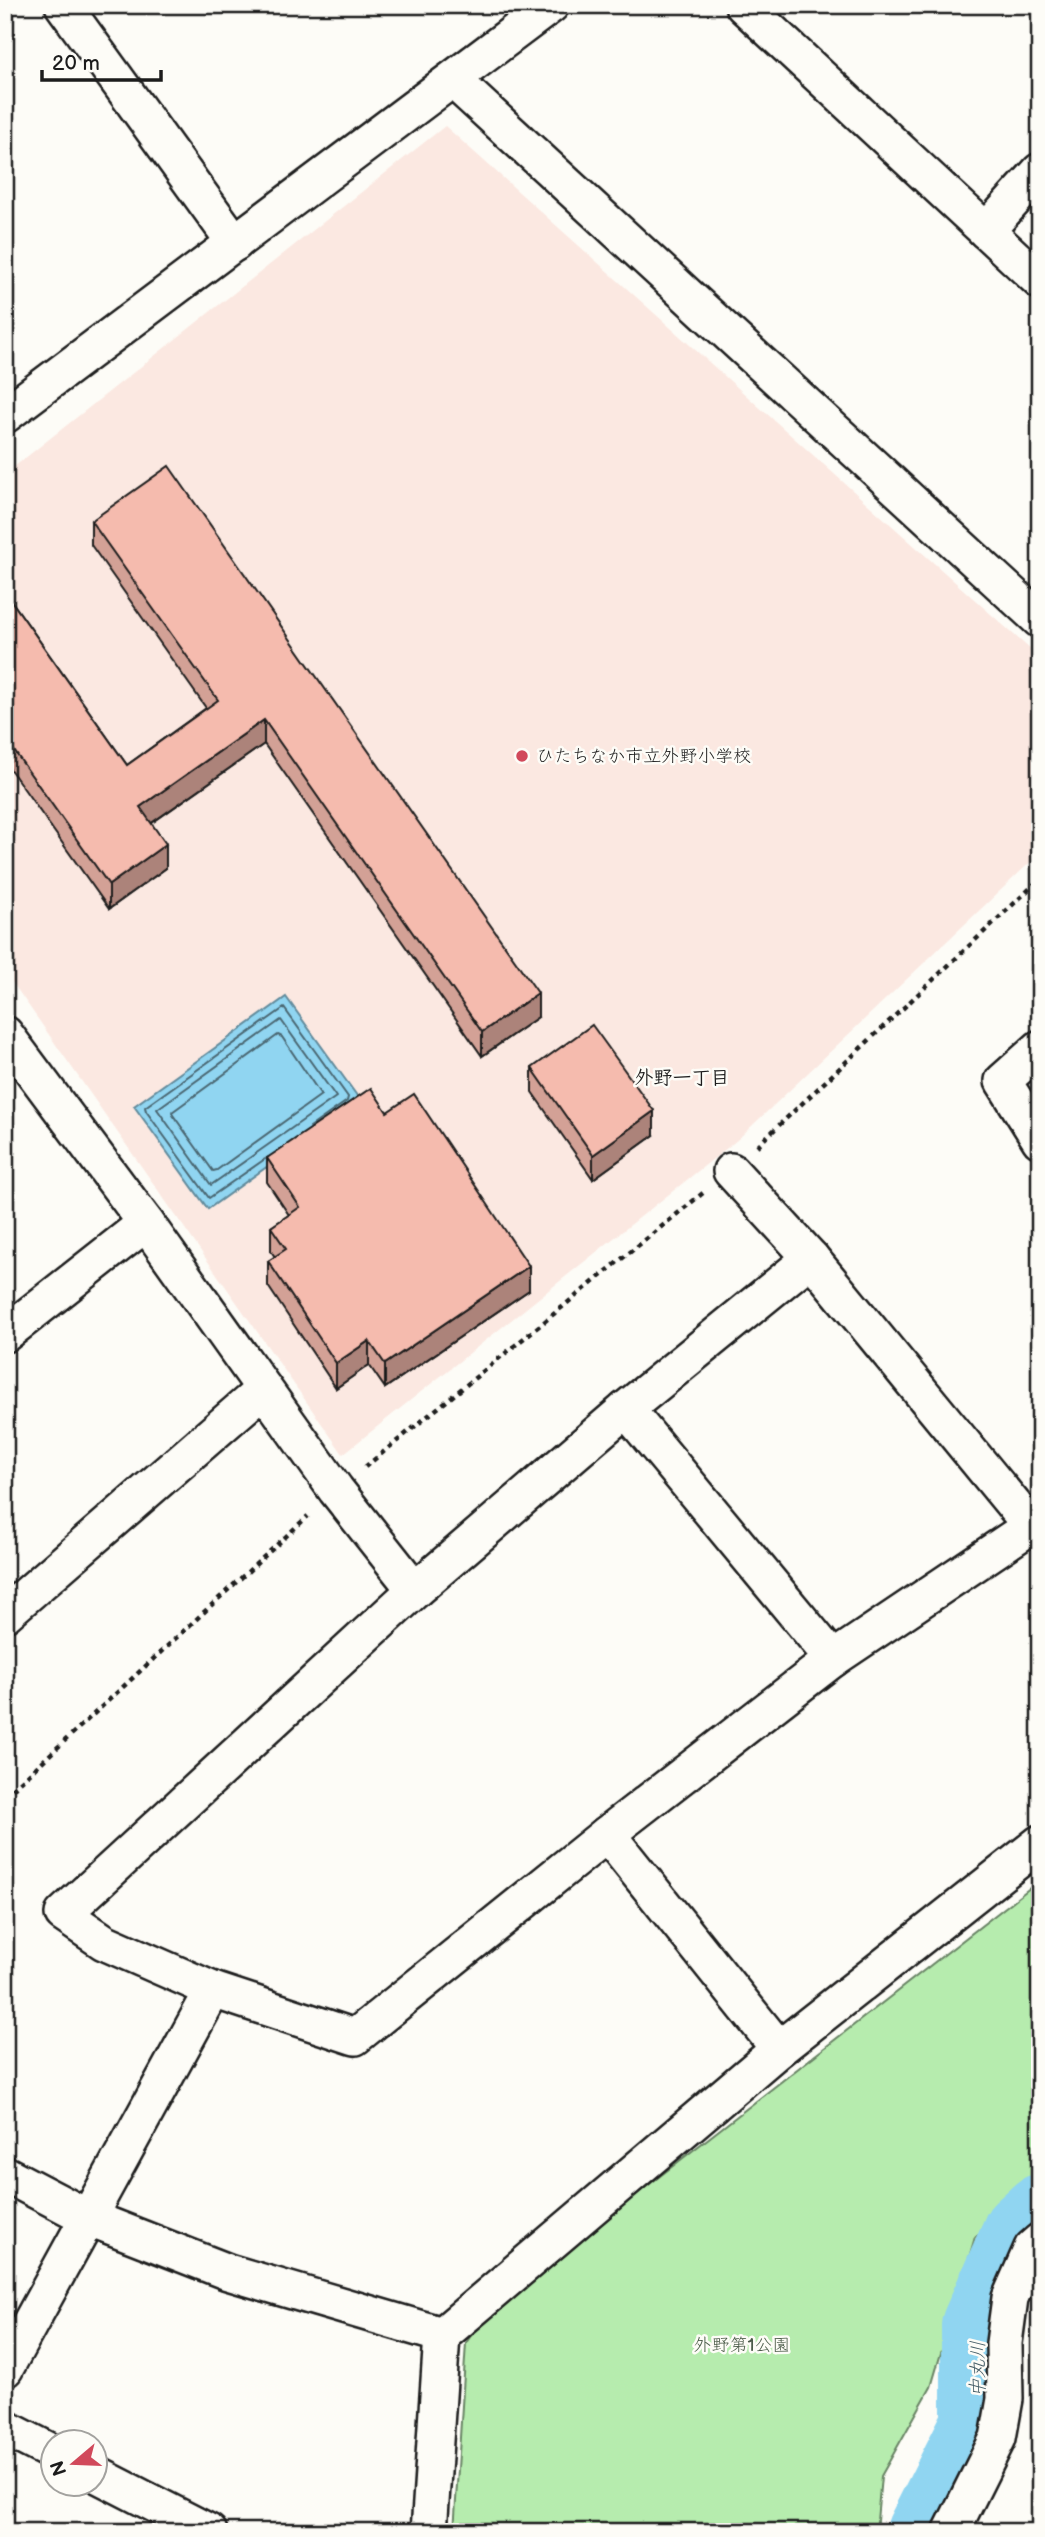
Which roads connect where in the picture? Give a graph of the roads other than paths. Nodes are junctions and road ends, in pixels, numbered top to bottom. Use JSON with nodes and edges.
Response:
{"nodes":[{"id":1,"x":63,"y":5,"type":"edge"},
{"id":2,"x":551,"y":5,"type":"edge"},
{"id":3,"x":743,"y":5,"type":"edge"},
{"id":4,"x":453,"y":80,"type":"junction"},
{"id":5,"x":1040,"y":171,"type":"edge"},
{"id":6,"x":986,"y":231,"type":"junction"},
{"id":7,"x":235,"y":243,"type":"junction"},
{"id":8,"x":1040,"y":281,"type":"edge"},
{"id":9,"x":5,"y":415,"type":"edge"},
{"id":10,"x":1040,"y":620,"type":"edge"},
{"id":11,"x":5,"y":1034,"type":"edge"},
{"id":12,"x":1040,"y":1048,"type":"edge"},
{"id":13,"x":1040,"y":1140,"type":"edge"},
{"id":14,"x":730,"y":1171,"type":"road end"},
{"id":15,"x":146,"y":1223,"type":"junction"},
{"id":16,"x":811,"y":1258,"type":"junction"},
{"id":17,"x":5,"y":1334,"type":"edge"},
{"id":18,"x":264,"y":1389,"type":"junction"},
{"id":19,"x":626,"y":1409,"type":"junction"},
{"id":20,"x":1035,"y":1525,"type":"edge"},
{"id":21,"x":415,"y":1591,"type":"junction"},
{"id":22,"x":5,"y":1614,"type":"edge"},
{"id":23,"x":833,"y":1659,"type":"junction"},
{"id":24,"x":607,"y":1834,"type":"junction"},
{"id":25,"x":1040,"y":1843,"type":"edge"},
{"id":26,"x":213,"y":1990,"type":"junction"},
{"id":27,"x":779,"y":2049,"type":"junction"},
{"id":28,"x":5,"y":2174,"type":"edge"},
{"id":29,"x":87,"y":2217,"type":"junction"},
{"id":30,"x":1040,"y":2241,"type":"edge"},
{"id":31,"x":442,"y":2335,"type":"junction"},
{"id":32,"x":5,"y":2369,"type":"edge"},
{"id":33,"x":5,"y":2428,"type":"edge"},
{"id":34,"x":38,"y":2445,"type":"edge"},
{"id":35,"x":108,"y":2480,"type":"edge"},
{"id":36,"x":209,"y":2532,"type":"edge"},
{"id":37,"x":429,"y":2532,"type":"edge"},
{"id":38,"x":951,"y":2532,"type":"edge"}],
"edges":[{"from":1,"to":7,"type":"street"},
{"from":2,"to":4,"type":"street"},
{"from":3,"to":6,"type":"street"},
{"from":4,"to":7,"type":"street"},
{"from":4,"to":10,"type":"street"},
{"from":5,"to":6,"type":"street"},
{"from":6,"to":8,"type":"street"},
{"from":7,"to":9,"type":"street"},
{"from":11,"to":15,"type":"street"},
{"from":12,"to":13,"type":"street"},
{"from":14,"to":16,"type":"street"},
{"from":15,"to":17,"type":"street"},
{"from":15,"to":18,"type":"street"},
{"from":16,"to":19,"type":"street"},
{"from":16,"to":20,"type":"street"},
{"from":18,"to":21,"type":"street"},
{"from":18,"to":22,"type":"street"},
{"from":19,"to":21,"type":"street"},
{"from":19,"to":23,"type":"street"},
{"from":20,"to":23,"type":"street"},
{"from":21,"to":26,"type":"street"},
{"from":23,"to":24,"type":"street"},
{"from":24,"to":26,"type":"street"},
{"from":24,"to":27,"type":"street"},
{"from":25,"to":27,"type":"street"},
{"from":26,"to":29,"type":"street"},
{"from":27,"to":31,"type":"street"},
{"from":28,"to":29,"type":"street"},
{"from":29,"to":31,"type":"street"},
{"from":29,"to":32,"type":"street"},
{"from":30,"to":38,"type":"street"},
{"from":31,"to":37,"type":"street"},
{"from":33,"to":34,"type":"street"},
{"from":35,"to":36,"type":"street"}]}
